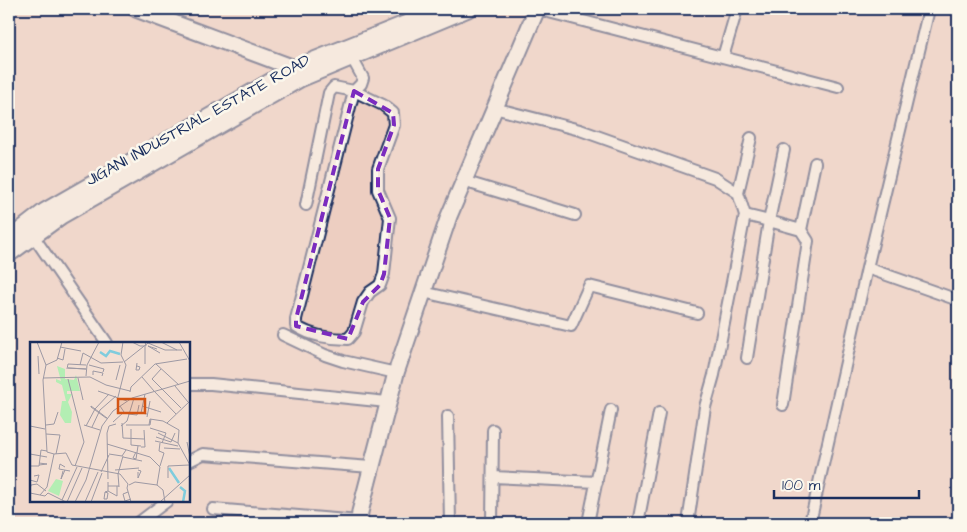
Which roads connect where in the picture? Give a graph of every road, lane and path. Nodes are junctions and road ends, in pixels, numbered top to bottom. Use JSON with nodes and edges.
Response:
{"nodes":[{"id":1,"x":136,"y":9,"type":"edge"},
{"id":2,"x":442,"y":9,"type":"edge"},
{"id":3,"x":468,"y":9,"type":"edge"},
{"id":4,"x":537,"y":9,"type":"edge"},
{"id":5,"x":737,"y":9,"type":"edge"},
{"id":6,"x":929,"y":9,"type":"edge"},
{"id":7,"x":723,"y":57,"type":"junction"},
{"id":8,"x":352,"y":58,"type":"junction"},
{"id":9,"x":297,"y":74,"type":"junction"},
{"id":10,"x":838,"y":87,"type":"dead end"},
{"id":11,"x":354,"y":91,"type":"junction"},
{"id":12,"x":494,"y":108,"type":"junction"},
{"id":13,"x":751,"y":138,"type":"dead end"},
{"id":14,"x":784,"y":150,"type":"dead end"},
{"id":15,"x":815,"y":163,"type":"dead end"},
{"id":16,"x":463,"y":181,"type":"junction"},
{"id":17,"x":738,"y":194,"type":"junction"},
{"id":18,"x":306,"y":205,"type":"dead end"},
{"id":19,"x":574,"y":215,"type":"dead end"},
{"id":20,"x":745,"y":215,"type":"junction"},
{"id":21,"x":769,"y":221,"type":"junction"},
{"id":22,"x":801,"y":230,"type":"junction"},
{"id":23,"x":34,"y":236,"type":"junction"},
{"id":24,"x":9,"y":239,"type":"edge"},
{"id":25,"x":9,"y":254,"type":"edge"},
{"id":26,"x":867,"y":268,"type":"junction"},
{"id":27,"x":423,"y":292,"type":"junction"},
{"id":28,"x":958,"y":300,"type":"edge"},
{"id":29,"x":697,"y":313,"type":"dead end"},
{"id":30,"x":283,"y":335,"type":"dead end"},
{"id":31,"x":106,"y":342,"type":"edge"},
{"id":32,"x":747,"y":358,"type":"dead end"},
{"id":33,"x":396,"y":373,"type":"junction"},
{"id":34,"x":190,"y":384,"type":"edge"},
{"id":35,"x":387,"y":402,"type":"junction"},
{"id":36,"x":783,"y":405,"type":"dead end"},
{"id":37,"x":611,"y":410,"type":"dead end"},
{"id":38,"x":659,"y":413,"type":"dead end"},
{"id":39,"x":448,"y":416,"type":"dead end"},
{"id":40,"x":493,"y":430,"type":"dead end"},
{"id":41,"x":190,"y":460,"type":"edge"},
{"id":42,"x":371,"y":467,"type":"junction"},
{"id":43,"x":492,"y":476,"type":"junction"},
{"id":44,"x":596,"y":482,"type":"junction"},
{"id":45,"x":167,"y":502,"type":"edge"},
{"id":46,"x":213,"y":509,"type":"dead end"},
{"id":47,"x":359,"y":522,"type":"edge"},
{"id":48,"x":138,"y":523,"type":"edge"},
{"id":49,"x":450,"y":523,"type":"edge"},
{"id":50,"x":492,"y":523,"type":"edge"},
{"id":51,"x":588,"y":523,"type":"edge"},
{"id":52,"x":638,"y":523,"type":"edge"},
{"id":53,"x":688,"y":523,"type":"edge"},
{"id":54,"x":810,"y":523,"type":"edge"}],
"edges":[{"from":1,"to":9,"type":"main road"},
{"from":2,"to":9,"type":"main road","name":"JIGANI INDUSTRIAL ESTATE ROAD"},
{"from":3,"to":8,"type":"main road","name":"JIGANI INDUSTRIAL ESTATE ROAD"},
{"from":4,"to":7,"type":"street"},
{"from":4,"to":12,"type":"main road"},
{"from":5,"to":7,"type":"street"},
{"from":6,"to":26,"type":"street"},
{"from":7,"to":10,"type":"street"},
{"from":8,"to":9,"type":"main road","name":"JIGANI INDUSTRIAL ESTATE ROAD"},
{"from":8,"to":11,"type":"street"},
{"from":9,"to":23,"type":"main road","name":"JIGANI INDUSTRIAL ESTATE ROAD"},
{"from":9,"to":24,"type":"main road","name":"JIGANI INDUSTRIAL ESTATE ROAD"},
{"from":11,"to":11,"type":"street"},
{"from":11,"to":18,"type":"street"},
{"from":12,"to":16,"type":"main road"},
{"from":12,"to":17,"type":"street"},
{"from":13,"to":17,"type":"street"},
{"from":14,"to":21,"type":"street"},
{"from":15,"to":22,"type":"street"},
{"from":16,"to":19,"type":"street"},
{"from":16,"to":27,"type":"main road"},
{"from":17,"to":20,"type":"street"},
{"from":20,"to":21,"type":"street"},
{"from":20,"to":53,"type":"street"},
{"from":21,"to":22,"type":"street"},
{"from":21,"to":32,"type":"street"},
{"from":22,"to":36,"type":"street"},
{"from":23,"to":25,"type":"main road","name":"JIGANI INDUSTRIAL ESTATE ROAD"},
{"from":23,"to":31,"type":"street"},
{"from":26,"to":28,"type":"street"},
{"from":26,"to":54,"type":"street"},
{"from":27,"to":29,"type":"street"},
{"from":27,"to":33,"type":"main road"},
{"from":30,"to":33,"type":"street"},
{"from":33,"to":35,"type":"main road"},
{"from":34,"to":35,"type":"street"},
{"from":35,"to":42,"type":"main road"},
{"from":37,"to":44,"type":"street"},
{"from":38,"to":52,"type":"street"},
{"from":39,"to":49,"type":"street"},
{"from":40,"to":43,"type":"street"},
{"from":41,"to":42,"type":"street"},
{"from":42,"to":47,"type":"main road"},
{"from":43,"to":44,"type":"street"},
{"from":43,"to":50,"type":"street"},
{"from":44,"to":51,"type":"street"},
{"from":45,"to":48,"type":"street"},
{"from":46,"to":47,"type":"street"}]}
